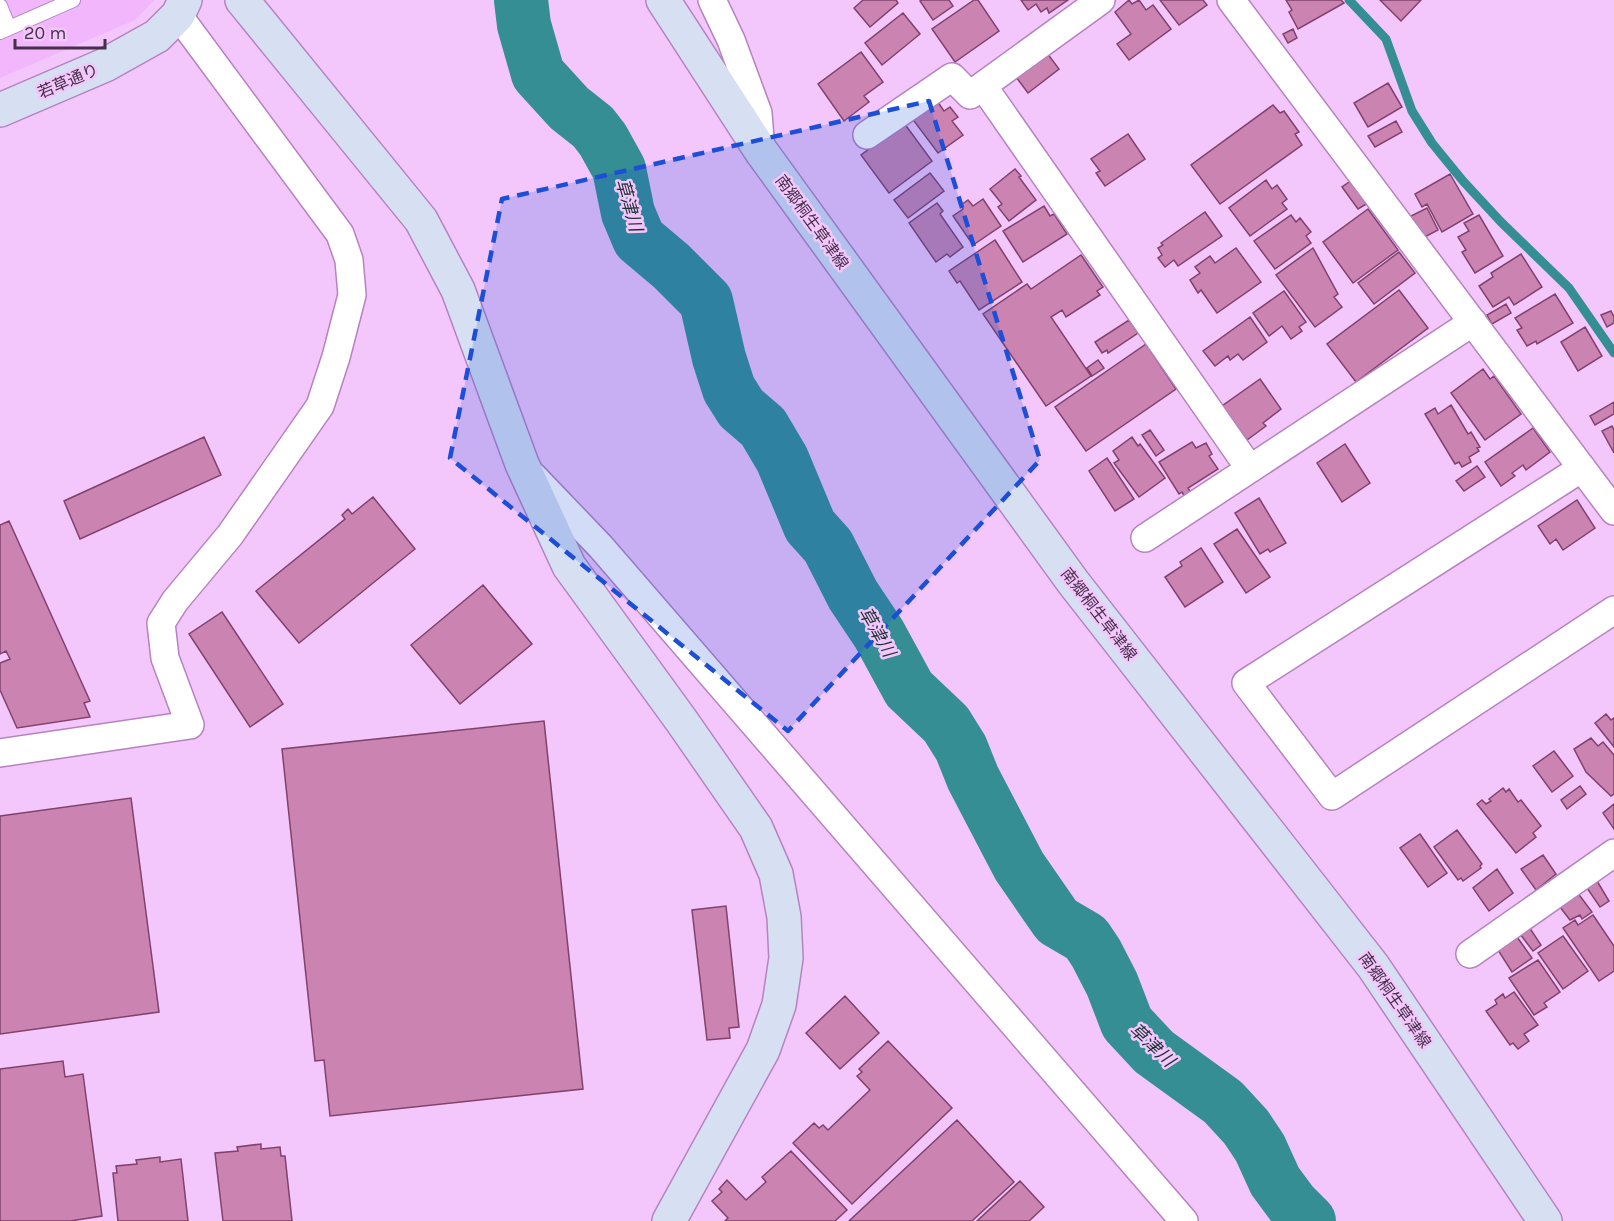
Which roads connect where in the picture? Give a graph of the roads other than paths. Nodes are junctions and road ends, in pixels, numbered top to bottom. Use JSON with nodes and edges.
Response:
{"nodes":[{"id":1,"x":73,"y":0,"type":"edge"},
{"id":2,"x":242,"y":0,"type":"edge"},
{"id":3,"x":663,"y":0,"type":"edge"},
{"id":4,"x":712,"y":0,"type":"edge"},
{"id":5,"x":1101,"y":0,"type":"edge"},
{"id":6,"x":1231,"y":0,"type":"edge"},
{"id":7,"x":0,"y":6,"type":"edge"},
{"id":8,"x":182,"y":8,"type":"edge"},
{"id":9,"x":5,"y":30,"type":"edge"},
{"id":10,"x":983,"y":86,"type":"junction"},
{"id":11,"x":0,"y":110,"type":"edge"},
{"id":12,"x":867,"y":135,"type":"dead end"},
{"id":13,"x":761,"y":151,"type":"junction"},
{"id":14,"x":1473,"y":322,"type":"junction"},
{"id":15,"x":522,"y":464,"type":"junction"},
{"id":16,"x":1582,"y":468,"type":"junction"},
{"id":17,"x":1250,"y":469,"type":"junction"},
{"id":18,"x":1614,"y":511,"type":"edge"},
{"id":19,"x":1144,"y":538,"type":"dead end"},
{"id":20,"x":1614,"y":610,"type":"edge"},
{"id":21,"x":0,"y":753,"type":"edge"},
{"id":22,"x":1614,"y":853,"type":"edge"},
{"id":23,"x":1470,"y":954,"type":"dead end"},
{"id":24,"x":677,"y":1217,"type":"edge"},
{"id":25,"x":1184,"y":1221,"type":"edge"},
{"id":26,"x":1545,"y":1221,"type":"edge"}],
"edges":[{"from":1,"to":9,"type":"lane"},
{"from":2,"to":15,"type":"street"},
{"from":3,"to":13,"type":"street","name":"南郷桐生草津線"},
{"from":4,"to":13,"type":"street"},
{"from":5,"to":10,"type":"street"},
{"from":6,"to":14,"type":"street"},
{"from":7,"to":9,"type":"lane"},
{"from":8,"to":11,"type":"street","name":"若草通り"},
{"from":8,"to":21,"type":"street"},
{"from":10,"to":12,"type":"street"},
{"from":10,"to":17,"type":"street"},
{"from":13,"to":26,"type":"street","name":"南郷桐生草津線"},
{"from":14,"to":16,"type":"street"},
{"from":14,"to":17,"type":"street"},
{"from":15,"to":24,"type":"street"},
{"from":15,"to":25,"type":"street"},
{"from":16,"to":18,"type":"street"},
{"from":16,"to":20,"type":"street"},
{"from":17,"to":19,"type":"street"},
{"from":22,"to":23,"type":"street"}]}
